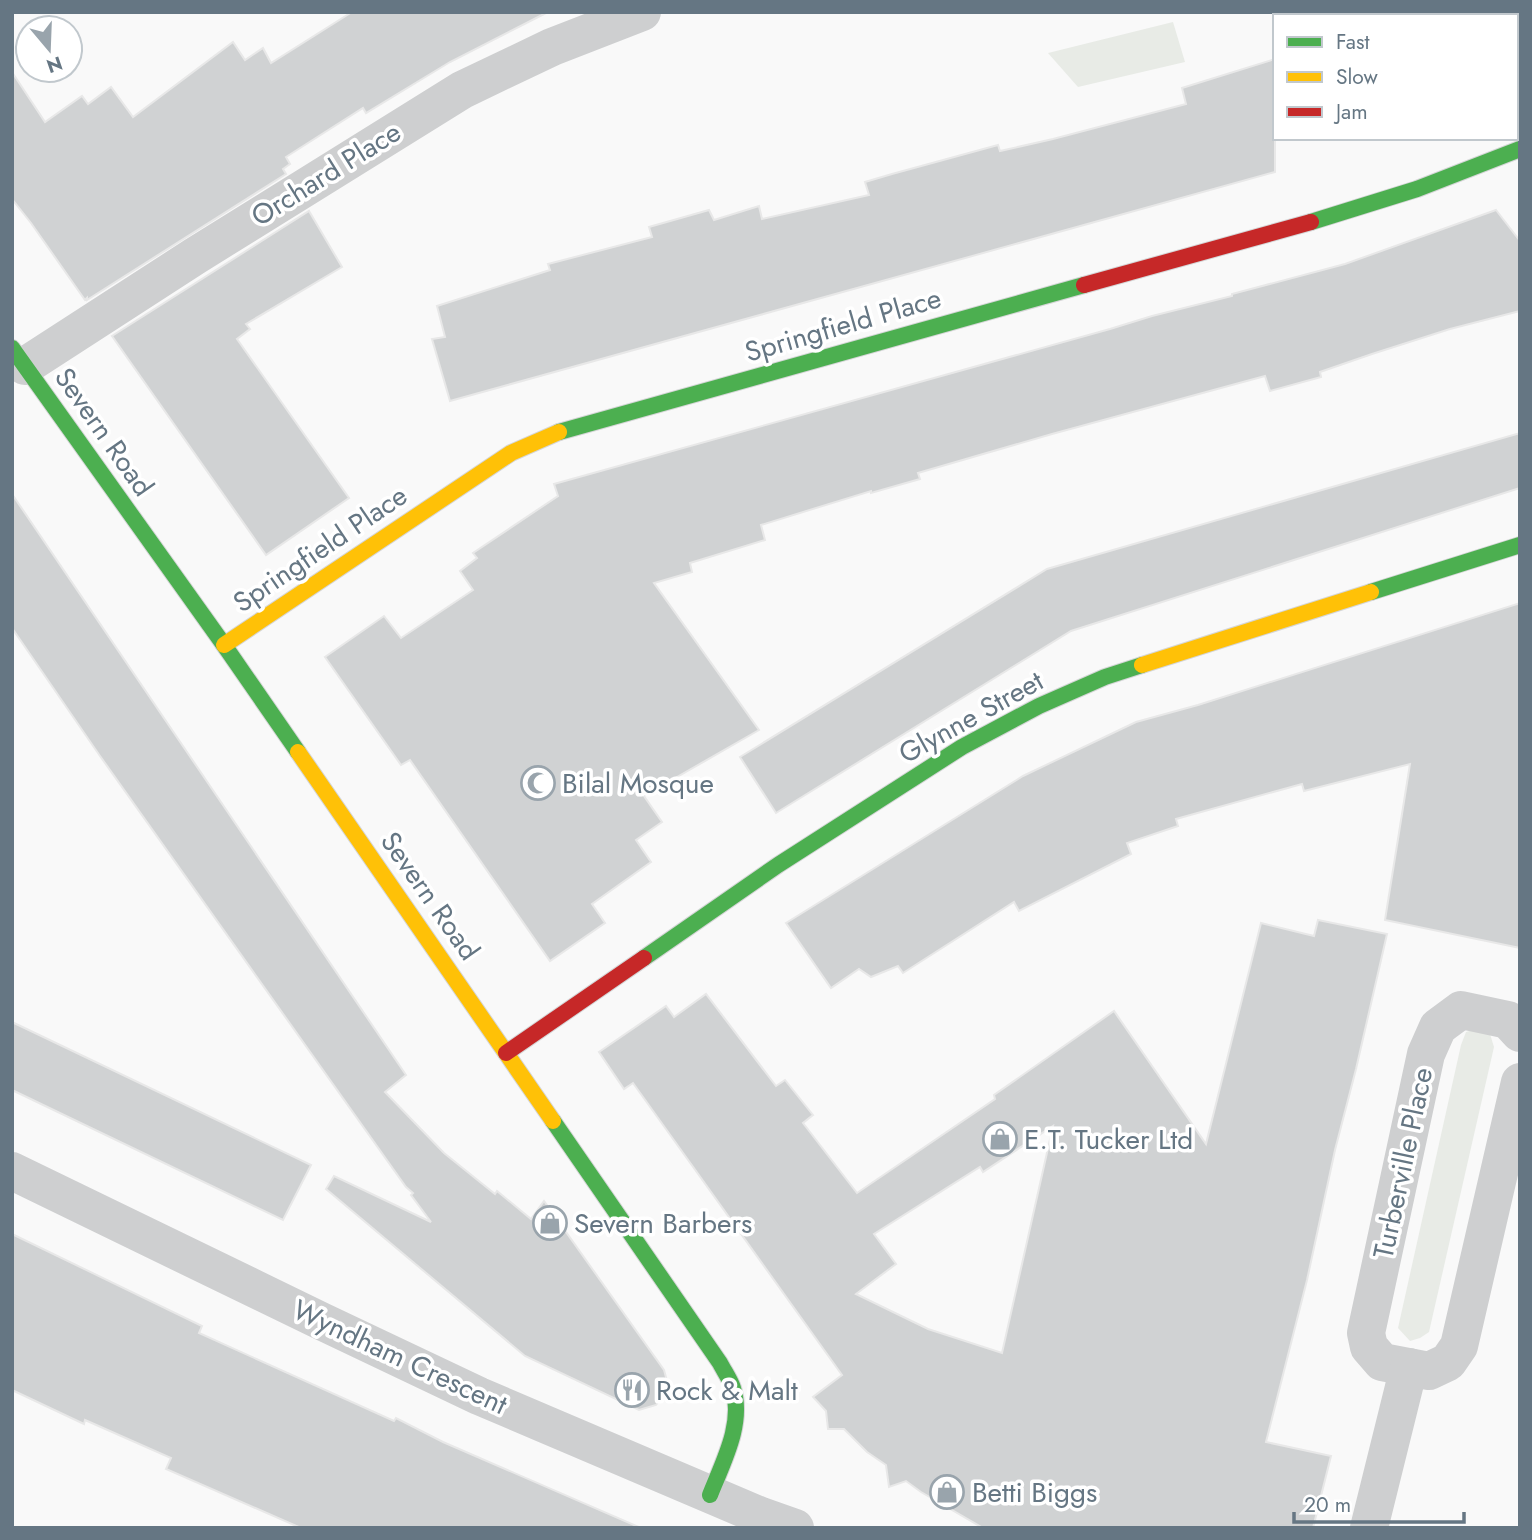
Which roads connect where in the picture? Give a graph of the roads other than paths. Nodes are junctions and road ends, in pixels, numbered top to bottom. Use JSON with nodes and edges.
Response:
{"nodes":[{"id":1,"x":642,"y":12,"type":"edge"},
{"id":2,"x":1520,"y":149,"type":"edge"},
{"id":3,"x":19,"y":357,"type":"edge"},
{"id":4,"x":1520,"y":545,"type":"edge"},
{"id":5,"x":223,"y":645,"type":"junction"},
{"id":6,"x":1520,"y":1033,"type":"edge"},
{"id":7,"x":506,"y":1053,"type":"junction"},
{"id":8,"x":1520,"y":1082,"type":"edge"},
{"id":9,"x":12,"y":1171,"type":"edge"},
{"id":10,"x":1409,"y":1367,"type":"junction"},
{"id":11,"x":710,"y":1495,"type":"junction"},
{"id":12,"x":771,"y":1524,"type":"edge"},
{"id":13,"x":1369,"y":1528,"type":"edge"}],
"edges":[{"from":1,"to":3,"type":"street","name":"Orchard Place"},
{"from":2,"to":5,"type":"street","name":"Springfield Place"},
{"from":3,"to":5,"type":"street","name":"Severn Road"},
{"from":4,"to":7,"type":"street","name":"Glynne Street"},
{"from":5,"to":7,"type":"street","name":"Severn Road"},
{"from":6,"to":10,"type":"street","name":"Turberville Place"},
{"from":7,"to":11,"type":"street","name":"Severn Road"},
{"from":8,"to":10,"type":"street","name":"Turberville Place"},
{"from":9,"to":11,"type":"street","name":"Wyndham Crescent"},
{"from":10,"to":13,"type":"street"},
{"from":11,"to":12,"type":"street","name":"Wyndham Crescent"}]}
